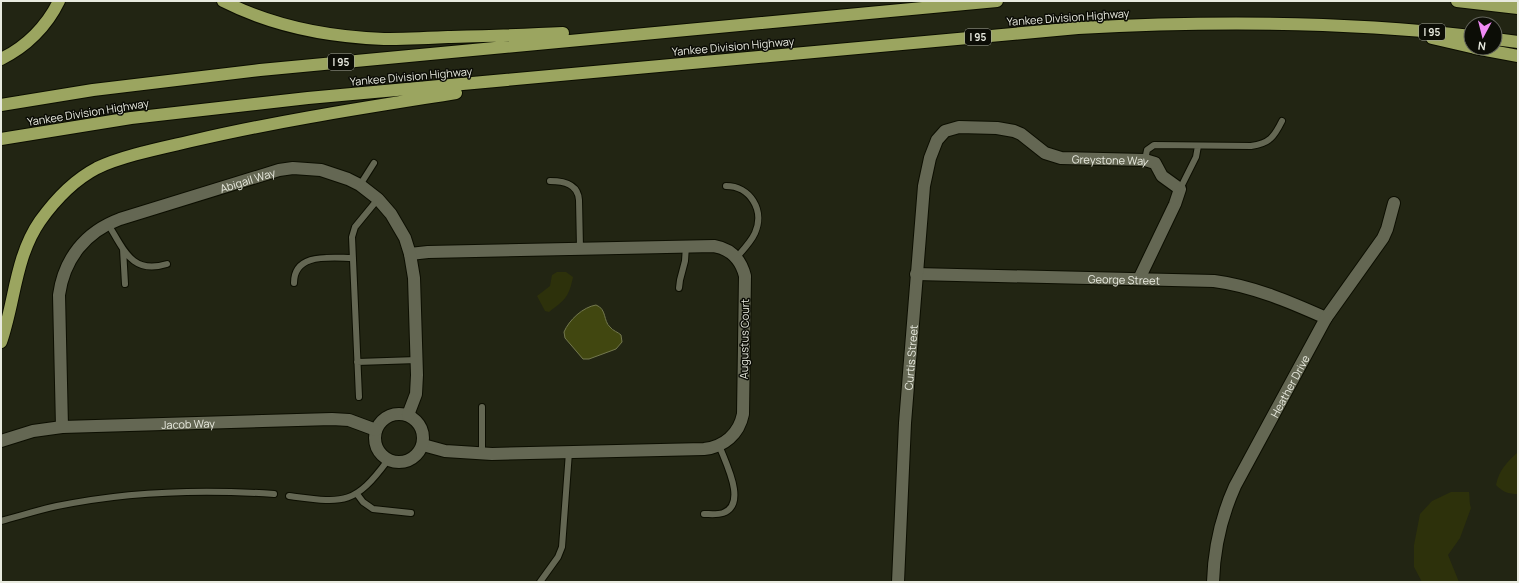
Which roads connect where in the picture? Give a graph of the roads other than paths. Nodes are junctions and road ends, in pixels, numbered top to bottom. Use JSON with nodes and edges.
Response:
{"nodes":[{"id":1,"x":59,"y":1,"type":"edge"},
{"id":2,"x":223,"y":1,"type":"edge"},
{"id":3,"x":956,"y":1,"type":"edge"},
{"id":4,"x":997,"y":1,"type":"edge"},
{"id":5,"x":1457,"y":1,"type":"edge"},
{"id":6,"x":928,"y":7,"type":"junction"},
{"id":7,"x":1518,"y":8,"type":"edge"},
{"id":8,"x":1392,"y":29,"type":"junction"},
{"id":9,"x":682,"y":30,"type":"junction"},
{"id":10,"x":1463,"y":35,"type":"edge"},
{"id":11,"x":1503,"y":40,"type":"edge"},
{"id":12,"x":1518,"y":42,"type":"edge"},
{"id":13,"x":1463,"y":45,"type":"edge"},
{"id":14,"x":1503,"y":53,"type":"edge"},
{"id":15,"x":1518,"y":56,"type":"edge"},
{"id":16,"x":1,"y":59,"type":"edge"},
{"id":17,"x":565,"y":74,"type":"junction"},
{"id":18,"x":1,"y":105,"type":"edge"},
{"id":19,"x":1282,"y":121,"type":"dead end"},
{"id":20,"x":940,"y":136,"type":"joint"},
{"id":21,"x":1,"y":139,"type":"edge"},
{"id":22,"x":1198,"y":146,"type":"junction"},
{"id":23,"x":1145,"y":160,"type":"junction"},
{"id":24,"x":374,"y":163,"type":"dead end"},
{"id":25,"x":550,"y":181,"type":"dead end"},
{"id":26,"x":360,"y":185,"type":"junction"},
{"id":27,"x":726,"y":186,"type":"dead end"},
{"id":28,"x":1180,"y":189,"type":"junction"},
{"id":29,"x":378,"y":199,"type":"junction"},
{"id":30,"x":1394,"y":203,"type":"dead end"},
{"id":31,"x":108,"y":224,"type":"junction"},
{"id":32,"x":686,"y":246,"type":"junction"},
{"id":33,"x":580,"y":248,"type":"junction"},
{"id":34,"x":124,"y":250,"type":"junction"},
{"id":35,"x":410,"y":254,"type":"junction"},
{"id":36,"x":353,"y":258,"type":"junction"},
{"id":37,"x":736,"y":258,"type":"junction"},
{"id":38,"x":167,"y":264,"type":"dead end"},
{"id":39,"x":916,"y":274,"type":"junction"},
{"id":40,"x":1138,"y":279,"type":"junction"},
{"id":41,"x":294,"y":283,"type":"dead end"},
{"id":42,"x":125,"y":284,"type":"dead end"},
{"id":43,"x":679,"y":288,"type":"dead end"},
{"id":44,"x":1326,"y":318,"type":"junction"},
{"id":45,"x":1,"y":342,"type":"edge"},
{"id":46,"x":417,"y":360,"type":"junction"},
{"id":47,"x":358,"y":362,"type":"junction"},
{"id":48,"x":359,"y":397,"type":"dead end"},
{"id":49,"x":482,"y":407,"type":"dead end"},
{"id":50,"x":408,"y":415,"type":"junction"},
{"id":51,"x":62,"y":427,"type":"junction"},
{"id":52,"x":376,"y":430,"type":"junction"},
{"id":53,"x":1,"y":441,"type":"edge"},
{"id":54,"x":423,"y":445,"type":"junction"},
{"id":55,"x":719,"y":445,"type":"junction"},
{"id":56,"x":569,"y":452,"type":"junction"},
{"id":57,"x":482,"y":454,"type":"junction"},
{"id":58,"x":388,"y":460,"type":"junction"},
{"id":59,"x":274,"y":494,"type":"dead end"},
{"id":60,"x":357,"y":494,"type":"junction"},
{"id":61,"x":290,"y":496,"type":"dead end"},
{"id":62,"x":411,"y":513,"type":"dead end"},
{"id":63,"x":704,"y":514,"type":"dead end"},
{"id":64,"x":1,"y":520,"type":"edge"},
{"id":65,"x":540,"y":582,"type":"edge"},
{"id":66,"x":898,"y":582,"type":"edge"},
{"id":67,"x":1213,"y":582,"type":"edge"}],
"edges":[{"from":1,"to":16,"type":"highway"},
{"from":2,"to":9,"type":"highway"},
{"from":3,"to":6,"type":"highway"},
{"from":4,"to":6,"type":"highway","name":"Yankee Division Highway","number":"I 95"},
{"from":5,"to":7,"type":"highway"},
{"from":6,"to":9,"type":"highway","name":"Yankee Division Highway","number":"I 95"},
{"from":8,"to":10,"type":"highway","name":"Yankee Division Highway","number":"I 95"},
{"from":8,"to":13,"type":"highway"},
{"from":8,"to":17,"type":"highway","name":"Yankee Division Highway","number":"I 95"},
{"from":9,"to":18,"type":"highway","name":"Yankee Division Highway","number":"I 95"},
{"from":11,"to":12,"type":"highway"},
{"from":14,"to":15,"type":"highway"},
{"from":17,"to":21,"type":"highway","name":"Yankee Division Highway","number":"I 95"},
{"from":17,"to":45,"type":"highway"},
{"from":19,"to":22,"type":"lane"},
{"from":20,"to":23,"type":"street","name":"Greystone Way"},
{"from":20,"to":39,"type":"street","name":"Curtis Street"},
{"from":22,"to":23,"type":"lane"},
{"from":22,"to":28,"type":"lane"},
{"from":23,"to":28,"type":"street","name":"Greystone Way"},
{"from":24,"to":26,"type":"lane"},
{"from":25,"to":33,"type":"lane"},
{"from":26,"to":29,"type":"street","name":"Abigail Way"},
{"from":26,"to":31,"type":"street","name":"Abigail Way"},
{"from":27,"to":37,"type":"lane"},
{"from":28,"to":40,"type":"street"},
{"from":29,"to":35,"type":"street","name":"Abigail Way"},
{"from":29,"to":36,"type":"lane"},
{"from":30,"to":44,"type":"street","name":"Heather Drive"},
{"from":31,"to":34,"type":"lane"},
{"from":31,"to":51,"type":"street","name":"Abigail Way"},
{"from":32,"to":33,"type":"street"},
{"from":32,"to":37,"type":"street"},
{"from":32,"to":43,"type":"lane"},
{"from":33,"to":35,"type":"street"},
{"from":34,"to":38,"type":"lane"},
{"from":34,"to":42,"type":"lane"},
{"from":35,"to":46,"type":"street","name":"Abigail Way"},
{"from":36,"to":41,"type":"lane"},
{"from":36,"to":47,"type":"lane"},
{"from":37,"to":55,"type":"street","name":"Augustus Court"},
{"from":39,"to":40,"type":"street","name":"George Street"},
{"from":39,"to":66,"type":"street","name":"Curtis Street"},
{"from":40,"to":44,"type":"street","name":"George Street"},
{"from":44,"to":67,"type":"street","name":"Heather Drive"},
{"from":46,"to":47,"type":"lane"},
{"from":46,"to":50,"type":"street","name":"Abigail Way"},
{"from":47,"to":48,"type":"lane"},
{"from":49,"to":57,"type":"lane"},
{"from":50,"to":52,"type":"street"},
{"from":50,"to":54,"type":"street"},
{"from":51,"to":52,"type":"street","name":"Jacob Way"},
{"from":51,"to":53,"type":"street","name":"Jacob Way"},
{"from":52,"to":58,"type":"street"},
{"from":54,"to":57,"type":"street"},
{"from":54,"to":58,"type":"street"},
{"from":55,"to":56,"type":"street"},
{"from":55,"to":63,"type":"lane"},
{"from":56,"to":57,"type":"street"},
{"from":56,"to":65,"type":"lane"},
{"from":58,"to":60,"type":"lane"},
{"from":59,"to":64,"type":"lane"},
{"from":60,"to":61,"type":"lane"},
{"from":60,"to":62,"type":"lane"}]}
